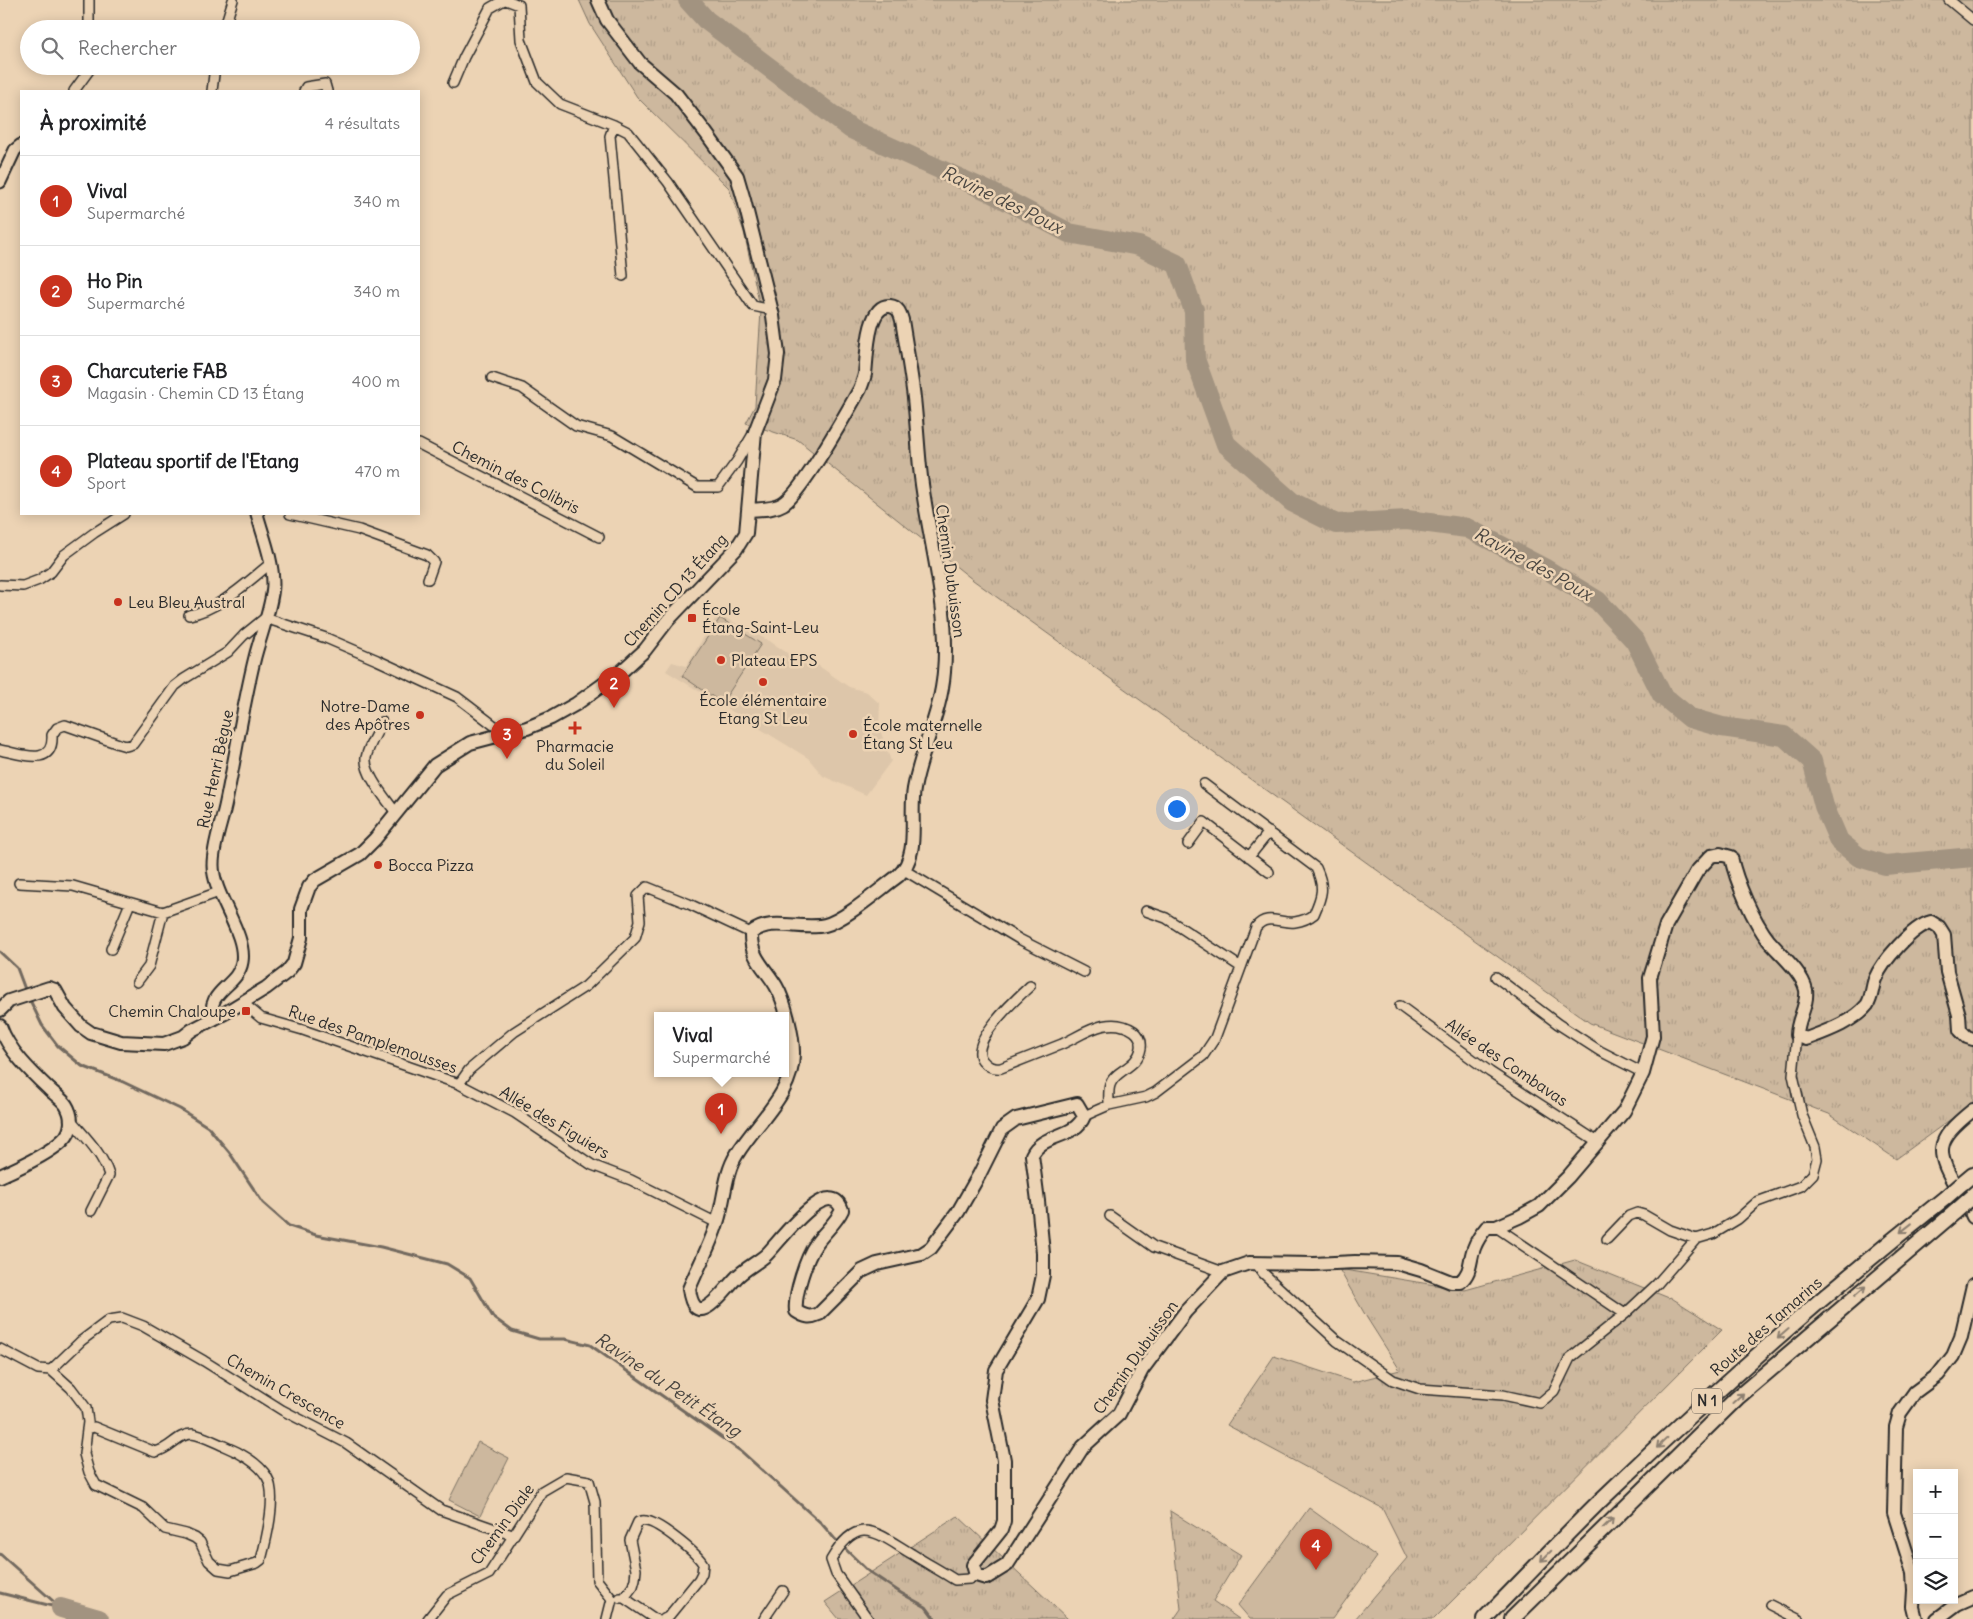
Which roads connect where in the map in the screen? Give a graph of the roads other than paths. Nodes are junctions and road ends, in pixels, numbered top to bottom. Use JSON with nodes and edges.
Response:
{"nodes":[{"id":1,"x":89,"y":0,"type":"edge"},
{"id":2,"x":233,"y":0,"type":"edge"},
{"id":3,"x":505,"y":0,"type":"edge"},
{"id":4,"x":598,"y":0,"type":"edge"},
{"id":5,"x":1949,"y":0,"type":"edge"},
{"id":6,"x":89,"y":20,"type":"edge"},
{"id":7,"x":227,"y":20,"type":"edge"},
{"id":8,"x":1973,"y":20,"type":"edge"},
{"id":9,"x":86,"y":75,"type":"edge"},
{"id":10,"x":214,"y":75,"type":"edge"},
{"id":11,"x":453,"y":83,"type":"dead end"},
{"id":12,"x":75,"y":90,"type":"edge"},
{"id":13,"x":212,"y":90,"type":"edge"},
{"id":14,"x":304,"y":90,"type":"edge"},
{"id":15,"x":327,"y":90,"type":"edge"},
{"id":16,"x":614,"y":125,"type":"junction"},
{"id":17,"x":20,"y":147,"type":"edge"},
{"id":18,"x":0,"y":182,"type":"edge"},
{"id":19,"x":623,"y":276,"type":"dead end"},
{"id":20,"x":772,"y":310,"type":"junction"},
{"id":21,"x":492,"y":378,"type":"dead end"},
{"id":22,"x":755,"y":432,"type":"junction"},
{"id":23,"x":420,"y":445,"type":"edge"},
{"id":24,"x":749,"y":510,"type":"junction"},
{"id":25,"x":122,"y":515,"type":"edge"},
{"id":26,"x":257,"y":515,"type":"edge"},
{"id":27,"x":294,"y":515,"type":"edge"},
{"id":28,"x":599,"y":537,"type":"dead end"},
{"id":29,"x":270,"y":564,"type":"junction"},
{"id":30,"x":428,"y":579,"type":"dead end"},
{"id":31,"x":0,"y":585,"type":"edge"},
{"id":32,"x":189,"y":615,"type":"dead end"},
{"id":33,"x":265,"y":618,"type":"junction"},
{"id":34,"x":382,"y":722,"type":"dead end"},
{"id":35,"x":504,"y":733,"type":"junction"},
{"id":36,"x":0,"y":750,"type":"edge"},
{"id":37,"x":1204,"y":784,"type":"dead end"},
{"id":38,"x":396,"y":812,"type":"junction"},
{"id":39,"x":1269,"y":832,"type":"junction"},
{"id":40,"x":1188,"y":844,"type":"dead end"},
{"id":41,"x":1249,"y":857,"type":"junction"},
{"id":42,"x":904,"y":870,"type":"junction"},
{"id":43,"x":1269,"y":872,"type":"dead end"},
{"id":44,"x":18,"y":883,"type":"dead end"},
{"id":45,"x":219,"y":892,"type":"junction"},
{"id":46,"x":130,"y":902,"type":"junction"},
{"id":47,"x":1146,"y":911,"type":"dead end"},
{"id":48,"x":163,"y":912,"type":"junction"},
{"id":49,"x":751,"y":934,"type":"junction"},
{"id":50,"x":111,"y":949,"type":"dead end"},
{"id":51,"x":1241,"y":967,"type":"junction"},
{"id":52,"x":1084,"y":972,"type":"dead end"},
{"id":53,"x":1496,"y":977,"type":"dead end"},
{"id":54,"x":137,"y":982,"type":"dead end"},
{"id":55,"x":1030,"y":986,"type":"dead end"},
{"id":56,"x":242,"y":1003,"type":"junction"},
{"id":57,"x":4,"y":1005,"type":"edge"},
{"id":58,"x":1400,"y":1006,"type":"dead end"},
{"id":59,"x":785,"y":1012,"type":"edge"},
{"id":60,"x":214,"y":1019,"type":"junction"},
{"id":61,"x":789,"y":1024,"type":"edge"},
{"id":62,"x":0,"y":1026,"type":"edge"},
{"id":63,"x":1797,"y":1035,"type":"junction"},
{"id":64,"x":1973,"y":1039,"type":"edge"},
{"id":65,"x":789,"y":1070,"type":"edge"},
{"id":66,"x":1643,"y":1073,"type":"junction"},
{"id":67,"x":787,"y":1077,"type":"edge"},
{"id":68,"x":459,"y":1084,"type":"junction"},
{"id":69,"x":1109,"y":1105,"type":"junction"},
{"id":70,"x":1973,"y":1110,"type":"edge"},
{"id":71,"x":1084,"y":1116,"type":"junction"},
{"id":72,"x":71,"y":1120,"type":"junction"},
{"id":73,"x":1598,"y":1142,"type":"junction"},
{"id":74,"x":1973,"y":1174,"type":"edge"},
{"id":75,"x":0,"y":1176,"type":"edge"},
{"id":76,"x":1973,"y":1197,"type":"edge"},
{"id":77,"x":91,"y":1211,"type":"dead end"},
{"id":78,"x":1972,"y":1215,"type":"edge"},
{"id":79,"x":1110,"y":1216,"type":"dead end"},
{"id":80,"x":718,"y":1223,"type":"junction"},
{"id":81,"x":1496,"y":1227,"type":"junction"},
{"id":82,"x":1607,"y":1240,"type":"dead end"},
{"id":83,"x":1696,"y":1240,"type":"junction"},
{"id":84,"x":1256,"y":1263,"type":"junction"},
{"id":85,"x":1223,"y":1272,"type":"junction"},
{"id":86,"x":1973,"y":1285,"type":"edge"},
{"id":87,"x":1625,"y":1314,"type":"junction"},
{"id":88,"x":0,"y":1349,"type":"edge"},
{"id":89,"x":51,"y":1370,"type":"junction"},
{"id":90,"x":87,"y":1429,"type":"junction"},
{"id":91,"x":512,"y":1535,"type":"junction"},
{"id":92,"x":976,"y":1575,"type":"junction"},
{"id":93,"x":783,"y":1591,"type":"dead end"},
{"id":94,"x":1973,"y":1597,"type":"edge"},
{"id":95,"x":624,"y":1598,"type":"junction"},
{"id":96,"x":612,"y":1599,"type":"junction"},
{"id":97,"x":1770,"y":1605,"type":"dead end"},
{"id":98,"x":428,"y":1619,"type":"edge"},
{"id":99,"x":607,"y":1619,"type":"edge"},
{"id":100,"x":655,"y":1619,"type":"edge"},
{"id":101,"x":664,"y":1619,"type":"edge"},
{"id":102,"x":764,"y":1619,"type":"edge"},
{"id":103,"x":868,"y":1619,"type":"edge"},
{"id":104,"x":1484,"y":1619,"type":"edge"},
{"id":105,"x":1512,"y":1619,"type":"edge"},
{"id":106,"x":1798,"y":1619,"type":"edge"},
{"id":107,"x":1916,"y":1619,"type":"edge"},
{"id":108,"x":1937,"y":1619,"type":"edge"}],
"edges":[{"from":1,"to":6,"type":"street"},
{"from":2,"to":7,"type":"street"},
{"from":3,"to":11,"type":"street"},
{"from":3,"to":16,"type":"street"},
{"from":4,"to":20,"type":"main road","name":"Chemin CD 13 Étang"},
{"from":5,"to":8,"type":"street"},
{"from":9,"to":12,"type":"street"},
{"from":10,"to":13,"type":"street"},
{"from":14,"to":15,"type":"street"},
{"from":16,"to":19,"type":"street"},
{"from":16,"to":20,"type":"street"},
{"from":17,"to":18,"type":"street"},
{"from":20,"to":22,"type":"main road","name":"Chemin CD 13 Étang"},
{"from":21,"to":22,"type":"street"},
{"from":22,"to":24,"type":"main road","name":"Chemin CD 13 Étang"},
{"from":23,"to":28,"type":"street","name":"Chemin des Colibris"},
{"from":24,"to":35,"type":"main road","name":"Chemin CD 13 Étang"},
{"from":24,"to":42,"type":"main road","name":"Chemin Dubuisson"},
{"from":25,"to":31,"type":"street"},
{"from":26,"to":29,"type":"street","name":"Rue Henri Bègue"},
{"from":27,"to":30,"type":"street"},
{"from":29,"to":32,"type":"street"},
{"from":29,"to":33,"type":"street","name":"Rue Henri Bègue"},
{"from":33,"to":35,"type":"street"},
{"from":33,"to":36,"type":"street"},
{"from":33,"to":45,"type":"street","name":"Rue Henri Bègue"},
{"from":34,"to":38,"type":"street"},
{"from":35,"to":38,"type":"main road","name":"Chemin CD 13 Étang"},
{"from":37,"to":39,"type":"street"},
{"from":38,"to":56,"type":"main road","name":"Chemin CD 13 Étang"},
{"from":39,"to":41,"type":"street"},
{"from":39,"to":51,"type":"street"},
{"from":40,"to":41,"type":"street"},
{"from":41,"to":43,"type":"street"},
{"from":42,"to":49,"type":"main road"},
{"from":42,"to":52,"type":"street"},
{"from":44,"to":46,"type":"street"},
{"from":45,"to":48,"type":"street"},
{"from":45,"to":60,"type":"street","name":"Rue Henri Bègue"},
{"from":46,"to":48,"type":"street"},
{"from":46,"to":50,"type":"street"},
{"from":47,"to":51,"type":"street"},
{"from":48,"to":54,"type":"street"},
{"from":49,"to":59,"type":"main road"},
{"from":49,"to":68,"type":"street","name":"Rue des Pamplemousses"},
{"from":51,"to":69,"type":"street"},
{"from":53,"to":66,"type":"street"},
{"from":55,"to":69,"type":"street"},
{"from":56,"to":60,"type":"main road","name":"Chemin CD 13 Étang"},
{"from":56,"to":68,"type":"street","name":"Rue des Pamplemousses"},
{"from":57,"to":60,"type":"main road","name":"Chemin CD 13 Étang"},
{"from":58,"to":73,"type":"street","name":"Allée des Combavas"},
{"from":61,"to":65,"type":"main road"},
{"from":62,"to":72,"type":"main road"},
{"from":63,"to":64,"type":"main road"},
{"from":63,"to":66,"type":"main road","name":"Chemin Dubuisson"},
{"from":63,"to":83,"type":"street"},
{"from":66,"to":73,"type":"main road","name":"Chemin Dubuisson"},
{"from":67,"to":80,"type":"main road"},
{"from":68,"to":80,"type":"street","name":"Allée des Figuiers"},
{"from":69,"to":71,"type":"street"},
{"from":70,"to":78,"type":"main road"},
{"from":71,"to":80,"type":"main road"},
{"from":71,"to":92,"type":"main road"},
{"from":72,"to":75,"type":"main road"},
{"from":72,"to":77,"type":"street"},
{"from":73,"to":81,"type":"main road","name":"Chemin Dubuisson"},
{"from":74,"to":104,"type":"highway","name":"Route des Tamarins","number":"N 1","one_way":true,"bridge":true},
{"from":105,"to":76,"type":"highway","number":"N 1","one_way":true,"bridge":true},
{"from":79,"to":85,"type":"street"},
{"from":81,"to":84,"type":"main road","name":"Chemin Dubuisson"},
{"from":81,"to":87,"type":"street"},
{"from":82,"to":83,"type":"street"},
{"from":83,"to":87,"type":"street"},
{"from":84,"to":85,"type":"main road","name":"Chemin Dubuisson"},
{"from":84,"to":87,"type":"street"},
{"from":85,"to":92,"type":"main road","name":"Chemin Dubuisson"},
{"from":86,"to":107,"type":"main road"},
{"from":88,"to":89,"type":"street"},
{"from":89,"to":90,"type":"street"},
{"from":89,"to":91,"type":"street","name":"Chemin Crescence"},
{"from":90,"to":90,"type":"street"},
{"from":91,"to":96,"type":"street","name":"Chemin Diale"},
{"from":91,"to":98,"type":"street","name":"Chemin Diale"},
{"from":92,"to":103,"type":"street"},
{"from":93,"to":102,"type":"street"},
{"from":94,"to":108,"type":"main road"},
{"from":95,"to":96,"type":"street"},
{"from":95,"to":100,"type":"street"},
{"from":95,"to":101,"type":"street"},
{"from":96,"to":99,"type":"street"},
{"from":97,"to":106,"type":"street"}]}
